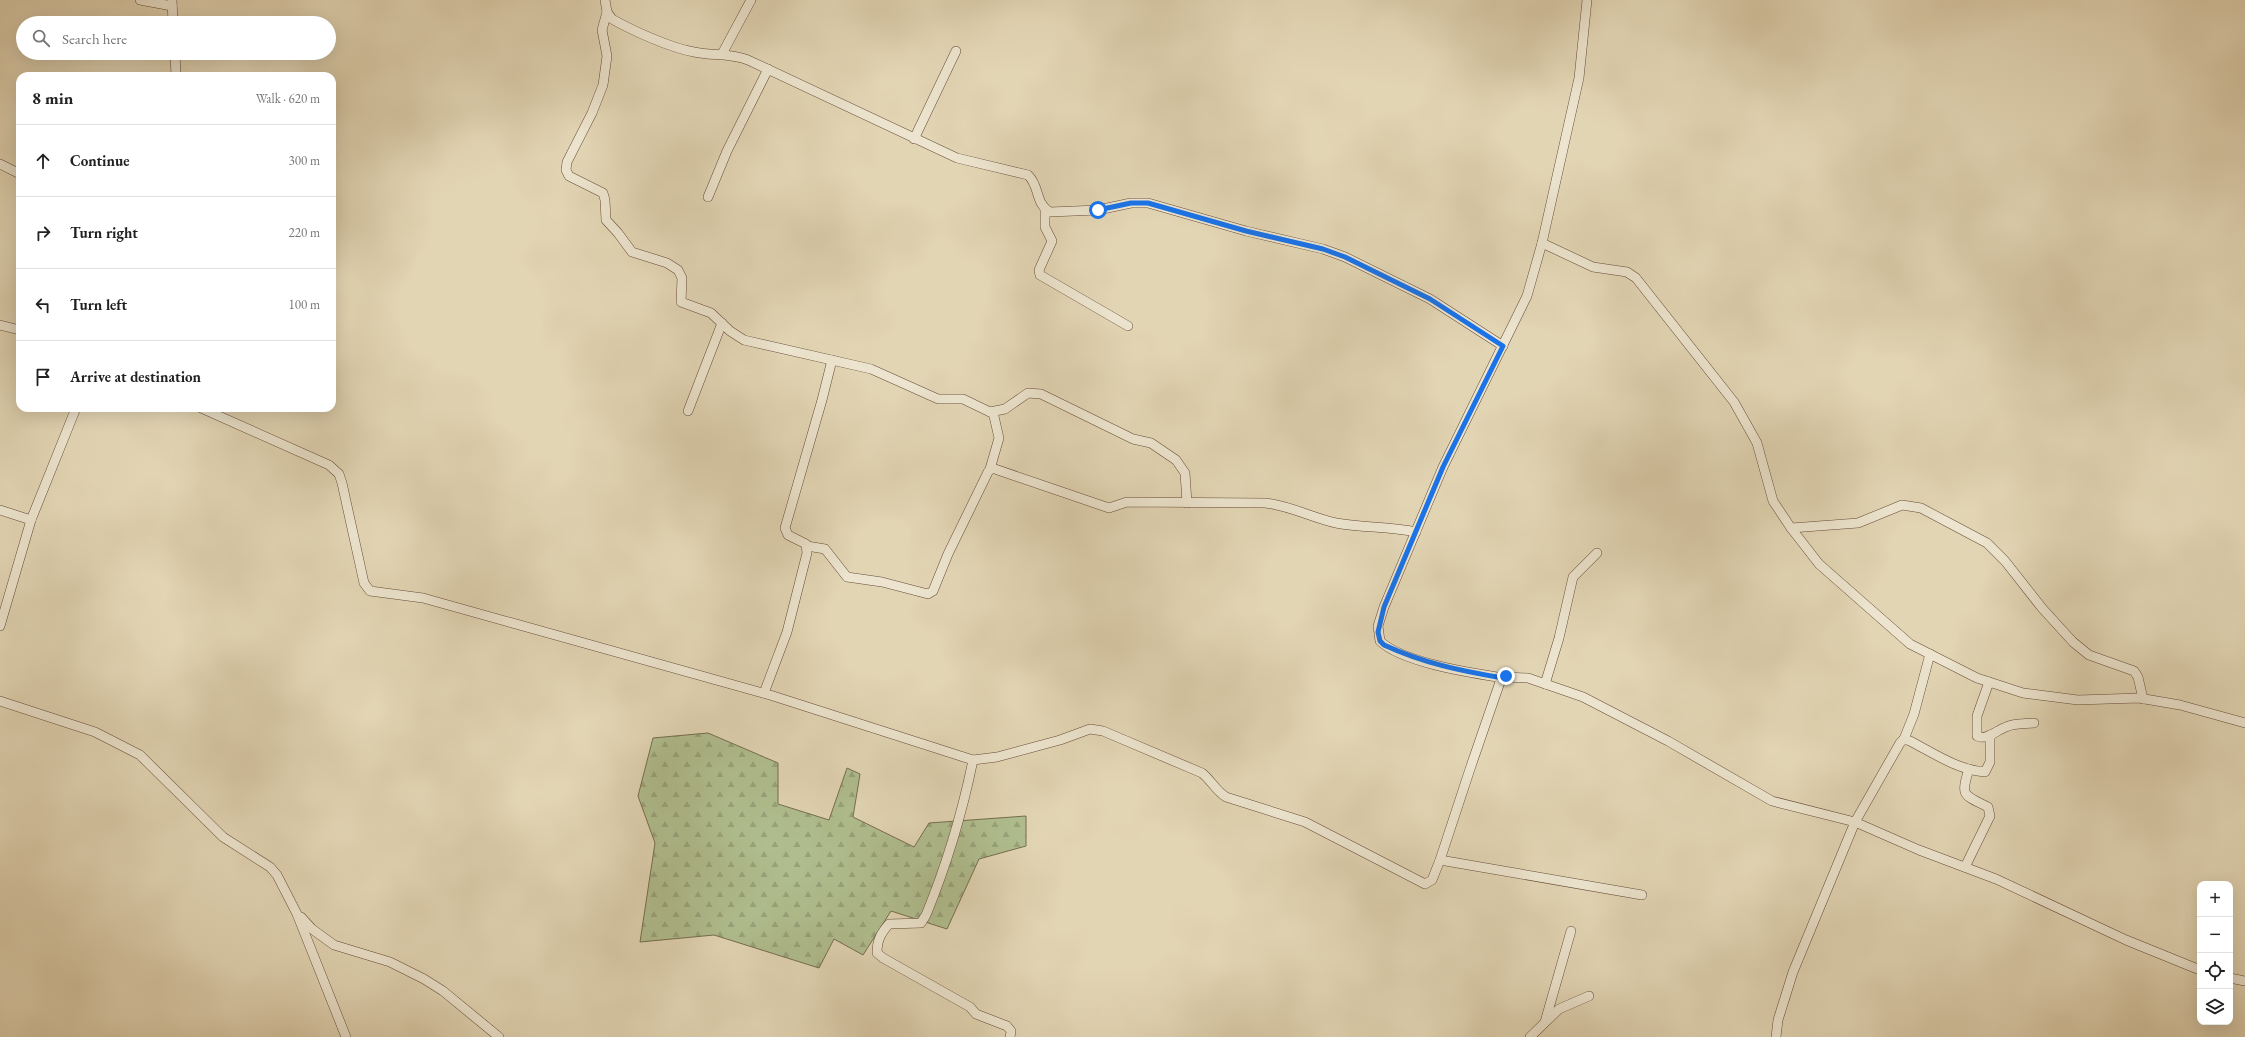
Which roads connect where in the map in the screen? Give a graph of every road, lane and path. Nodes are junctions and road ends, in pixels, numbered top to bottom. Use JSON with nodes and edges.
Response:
{"nodes":[{"id":1,"x":140,"y":0,"type":"edge"},
{"id":2,"x":606,"y":0,"type":"edge"},
{"id":3,"x":751,"y":0,"type":"edge"},
{"id":4,"x":1587,"y":0,"type":"edge"},
{"id":5,"x":172,"y":3,"type":"edge"},
{"id":6,"x":607,"y":12,"type":"junction"},
{"id":7,"x":173,"y":16,"type":"edge"},
{"id":8,"x":956,"y":51,"type":"dead end"},
{"id":9,"x":722,"y":54,"type":"junction"},
{"id":10,"x":175,"y":60,"type":"edge"},
{"id":11,"x":768,"y":69,"type":"junction"},
{"id":12,"x":176,"y":72,"type":"edge"},
{"id":13,"x":914,"y":139,"type":"junction"},
{"id":14,"x":0,"y":164,"type":"edge"},
{"id":15,"x":16,"y":172,"type":"edge"},
{"id":16,"x":708,"y":197,"type":"dead end"},
{"id":17,"x":1045,"y":209,"type":"junction"},
{"id":18,"x":1542,"y":244,"type":"junction"},
{"id":19,"x":722,"y":323,"type":"junction"},
{"id":20,"x":0,"y":326,"type":"edge"},
{"id":21,"x":1128,"y":326,"type":"dead end"},
{"id":22,"x":16,"y":329,"type":"edge"},
{"id":23,"x":1503,"y":346,"type":"junction"},
{"id":24,"x":832,"y":360,"type":"junction"},
{"id":25,"x":688,"y":411,"type":"dead end"},
{"id":26,"x":74,"y":412,"type":"edge"},
{"id":27,"x":210,"y":412,"type":"edge"},
{"id":28,"x":990,"y":412,"type":"junction"},
{"id":29,"x":990,"y":469,"type":"junction"},
{"id":30,"x":1187,"y":503,"type":"junction"},
{"id":31,"x":0,"y":510,"type":"edge"},
{"id":32,"x":31,"y":520,"type":"junction"},
{"id":33,"x":1791,"y":528,"type":"junction"},
{"id":34,"x":1416,"y":532,"type":"junction"},
{"id":35,"x":807,"y":546,"type":"junction"},
{"id":36,"x":1597,"y":553,"type":"dead end"},
{"id":37,"x":0,"y":626,"type":"edge"},
{"id":38,"x":1930,"y":654,"type":"junction"},
{"id":39,"x":1503,"y":678,"type":"junction"},
{"id":40,"x":1989,"y":682,"type":"junction"},
{"id":41,"x":1544,"y":684,"type":"junction"},
{"id":42,"x":764,"y":693,"type":"junction"},
{"id":43,"x":2143,"y":699,"type":"junction"},
{"id":44,"x":0,"y":701,"type":"edge"},
{"id":45,"x":2034,"y":723,"type":"dead end"},
{"id":46,"x":2245,"y":723,"type":"edge"},
{"id":47,"x":1990,"y":735,"type":"junction"},
{"id":48,"x":1904,"y":740,"type":"junction"},
{"id":49,"x":973,"y":760,"type":"junction"},
{"id":50,"x":1969,"y":769,"type":"junction"},
{"id":51,"x":1855,"y":822,"type":"junction"},
{"id":52,"x":1440,"y":860,"type":"junction"},
{"id":53,"x":1965,"y":867,"type":"junction"},
{"id":54,"x":1642,"y":895,"type":"dead end"},
{"id":55,"x":297,"y":914,"type":"junction"},
{"id":56,"x":1571,"y":930,"type":"dead end"},
{"id":57,"x":2197,"y":969,"type":"edge"},
{"id":58,"x":2233,"y":979,"type":"edge"},
{"id":59,"x":2245,"y":981,"type":"edge"},
{"id":60,"x":1590,"y":996,"type":"dead end"},
{"id":61,"x":1545,"y":1022,"type":"junction"},
{"id":62,"x":346,"y":1037,"type":"edge"},
{"id":63,"x":499,"y":1037,"type":"edge"},
{"id":64,"x":1010,"y":1037,"type":"edge"},
{"id":65,"x":1530,"y":1037,"type":"edge"},
{"id":66,"x":1776,"y":1037,"type":"edge"}],
"edges":[{"from":1,"to":5,"type":"street"},
{"from":2,"to":6,"type":"street"},
{"from":3,"to":9,"type":"street"},
{"from":4,"to":18,"type":"street"},
{"from":5,"to":7,"type":"street"},
{"from":6,"to":9,"type":"street"},
{"from":6,"to":19,"type":"street"},
{"from":8,"to":13,"type":"street"},
{"from":9,"to":11,"type":"street"},
{"from":10,"to":12,"type":"street"},
{"from":11,"to":13,"type":"street"},
{"from":11,"to":16,"type":"street"},
{"from":13,"to":17,"type":"street"},
{"from":14,"to":15,"type":"street"},
{"from":17,"to":21,"type":"street"},
{"from":17,"to":23,"type":"street"},
{"from":18,"to":23,"type":"street"},
{"from":18,"to":33,"type":"street"},
{"from":19,"to":24,"type":"street"},
{"from":19,"to":25,"type":"street"},
{"from":20,"to":22,"type":"street"},
{"from":23,"to":34,"type":"street"},
{"from":24,"to":28,"type":"street"},
{"from":24,"to":35,"type":"street"},
{"from":26,"to":32,"type":"street"},
{"from":27,"to":42,"type":"street"},
{"from":28,"to":29,"type":"street"},
{"from":28,"to":30,"type":"street"},
{"from":29,"to":30,"type":"street"},
{"from":29,"to":35,"type":"street"},
{"from":30,"to":34,"type":"street"},
{"from":31,"to":32,"type":"street"},
{"from":32,"to":37,"type":"street"},
{"from":33,"to":38,"type":"street"},
{"from":33,"to":43,"type":"street"},
{"from":34,"to":39,"type":"street"},
{"from":35,"to":42,"type":"street"},
{"from":36,"to":41,"type":"street"},
{"from":38,"to":40,"type":"street"},
{"from":38,"to":48,"type":"street"},
{"from":39,"to":41,"type":"street"},
{"from":39,"to":52,"type":"street"},
{"from":40,"to":43,"type":"street"},
{"from":40,"to":47,"type":"street"},
{"from":41,"to":51,"type":"street"},
{"from":42,"to":49,"type":"street"},
{"from":43,"to":46,"type":"street"},
{"from":44,"to":55,"type":"street"},
{"from":45,"to":47,"type":"street"},
{"from":47,"to":50,"type":"street"},
{"from":48,"to":50,"type":"street"},
{"from":48,"to":51,"type":"street"},
{"from":49,"to":52,"type":"street"},
{"from":49,"to":64,"type":"street"},
{"from":50,"to":53,"type":"street"},
{"from":51,"to":53,"type":"street"},
{"from":51,"to":66,"type":"street"},
{"from":52,"to":54,"type":"street"},
{"from":53,"to":57,"type":"street"},
{"from":55,"to":62,"type":"street"},
{"from":55,"to":63,"type":"street"},
{"from":56,"to":61,"type":"street"},
{"from":58,"to":59,"type":"street"},
{"from":60,"to":61,"type":"street"},
{"from":61,"to":65,"type":"street"}]}
